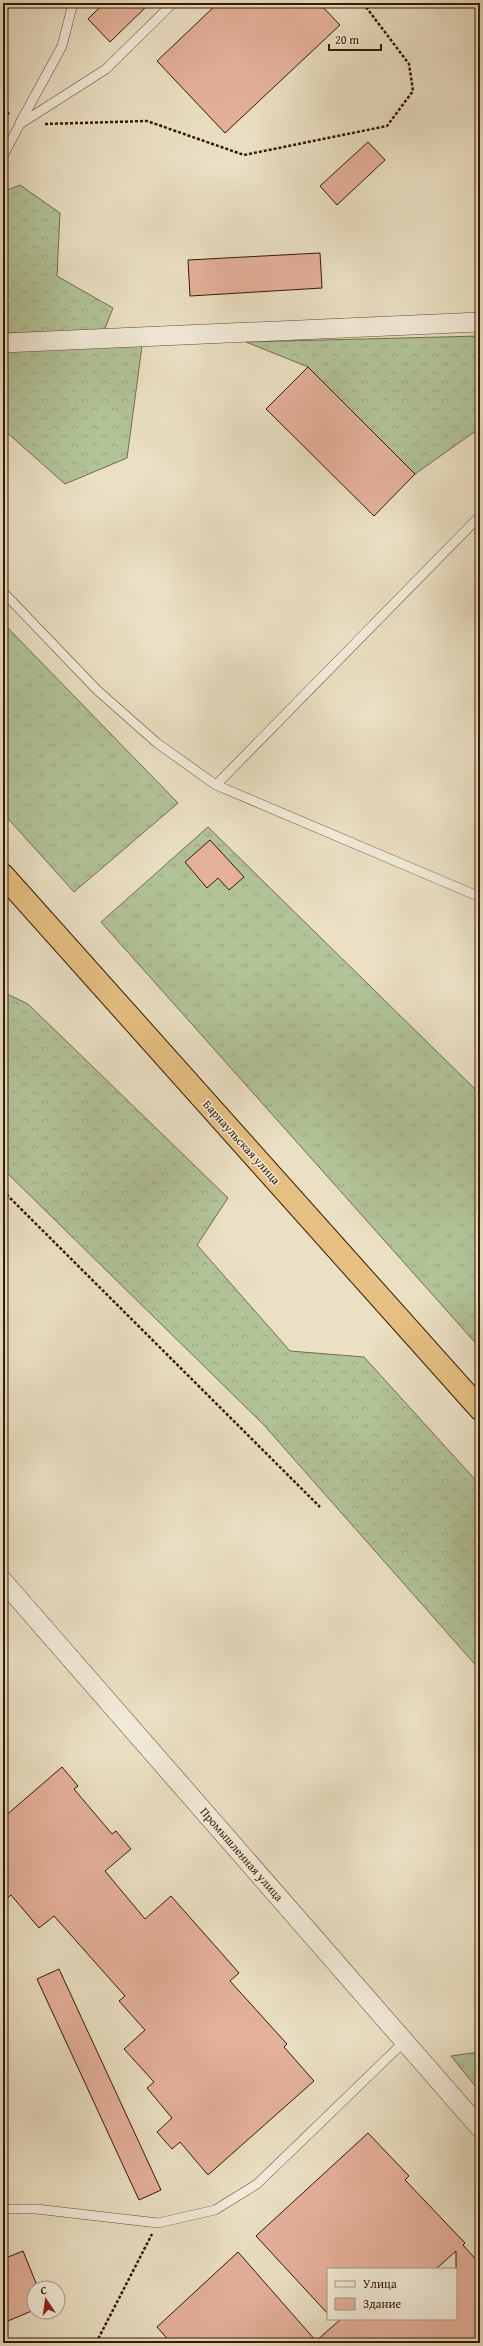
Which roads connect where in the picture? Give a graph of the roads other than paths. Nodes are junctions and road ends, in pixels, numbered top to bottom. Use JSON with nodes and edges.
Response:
{"nodes":[{"id":1,"x":76,"y":3,"type":"edge"},
{"id":2,"x":173,"y":3,"type":"edge"},
{"id":3,"x":20,"y":124,"type":"junction"},
{"id":4,"x":3,"y":156,"type":"edge"},
{"id":5,"x":480,"y":322,"type":"edge"},
{"id":6,"x":3,"y":343,"type":"edge"},
{"id":7,"x":480,"y":516,"type":"edge"},
{"id":8,"x":3,"y":592,"type":"edge"},
{"id":9,"x":216,"y":786,"type":"junction"},
{"id":10,"x":3,"y":875,"type":"edge"},
{"id":11,"x":480,"y":897,"type":"edge"},
{"id":12,"x":480,"y":1409,"type":"edge"},
{"id":13,"x":3,"y":1581,"type":"edge"},
{"id":14,"x":405,"y":2041,"type":"junction"},
{"id":15,"x":480,"y":2128,"type":"edge"},
{"id":16,"x":3,"y":2210,"type":"edge"}],
"edges":[{"from":1,"to":3,"type":"lane"},
{"from":2,"to":3,"type":"lane"},
{"from":3,"to":4,"type":"lane"},
{"from":5,"to":6,"type":"street"},
{"from":7,"to":9,"type":"lane"},
{"from":8,"to":9,"type":"lane"},
{"from":9,"to":11,"type":"lane"},
{"from":10,"to":12,"type":"highway","name":"Барнаульская улица"},
{"from":13,"to":14,"type":"street","name":"Промышленная улица"},
{"from":14,"to":15,"type":"street","name":"Промышленная улица"},
{"from":14,"to":16,"type":"lane"}]}
